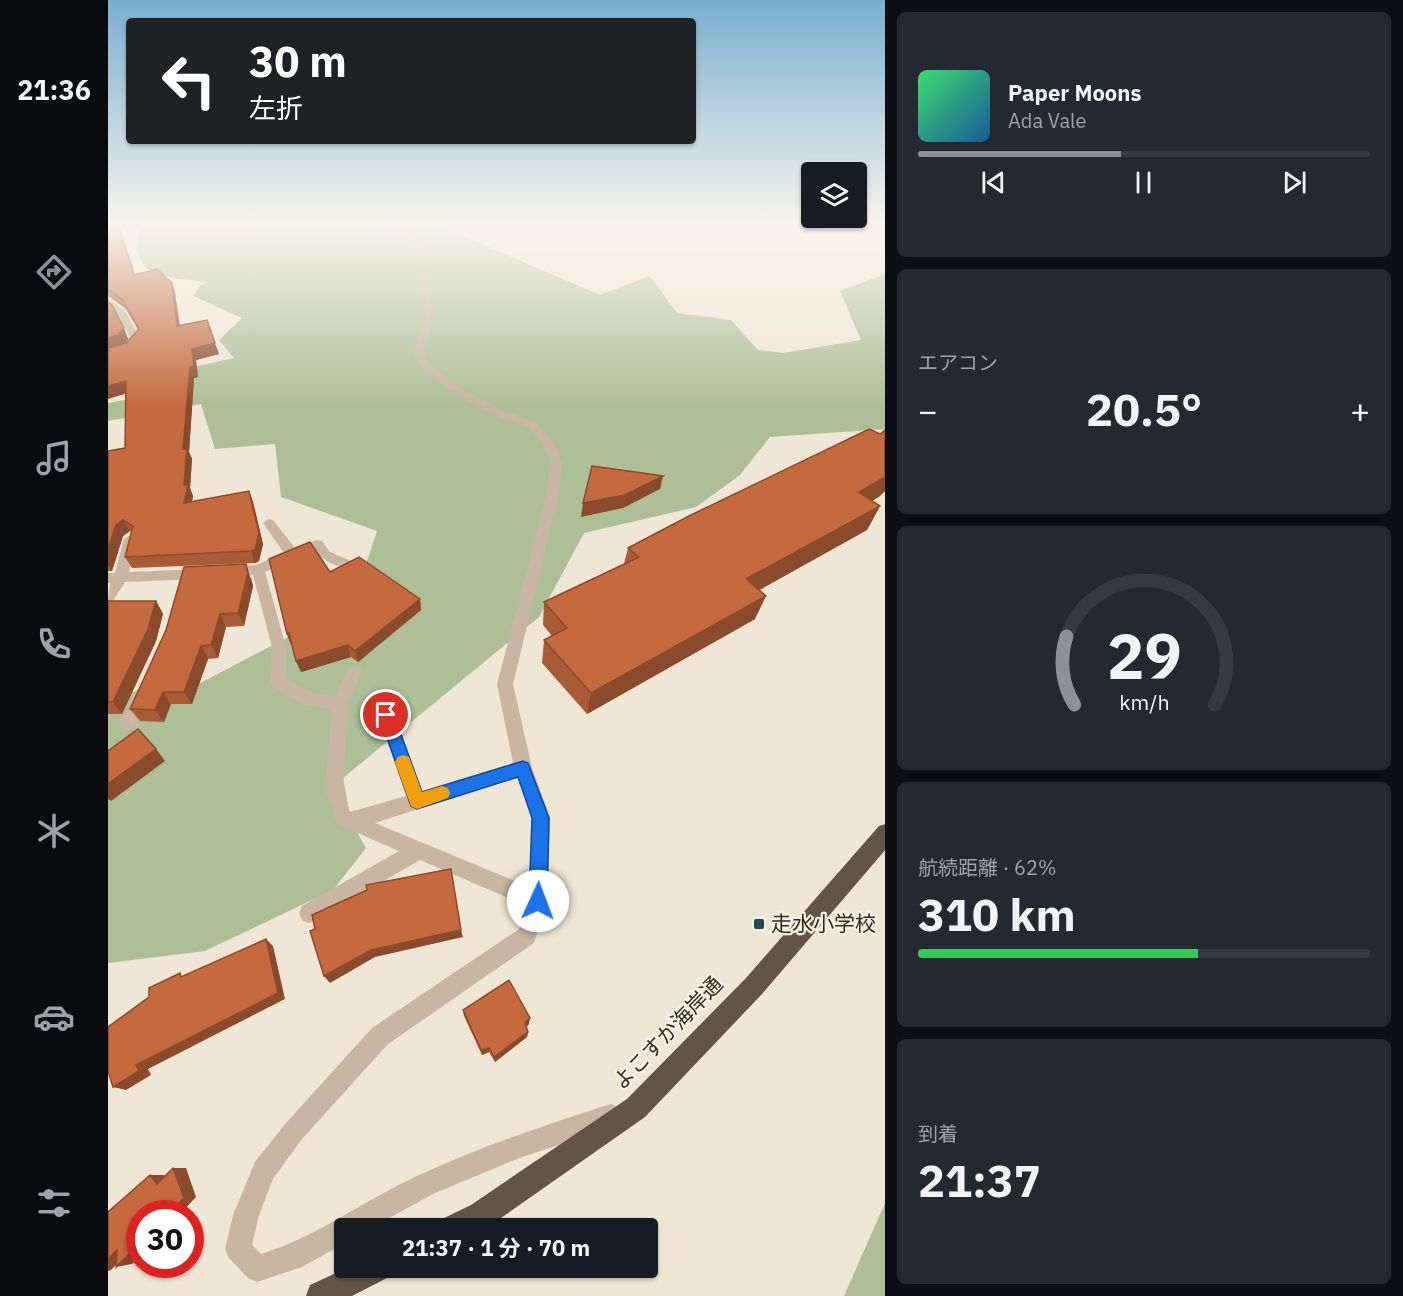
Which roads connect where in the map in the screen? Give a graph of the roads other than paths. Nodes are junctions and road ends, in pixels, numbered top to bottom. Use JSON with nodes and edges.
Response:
{"nodes":[{"id":1,"x":423,"y":284,"type":"edge"},
{"id":2,"x":108,"y":301,"type":"edge"},
{"id":3,"x":108,"y":355,"type":"edge"},
{"id":4,"x":268,"y":523,"type":"dead end"},
{"id":5,"x":131,"y":537,"type":"edge"},
{"id":6,"x":292,"y":554,"type":"junction"},
{"id":7,"x":350,"y":565,"type":"edge"},
{"id":8,"x":258,"y":570,"type":"junction"},
{"id":9,"x":114,"y":578,"type":"edge"},
{"id":10,"x":108,"y":597,"type":"edge"},
{"id":11,"x":354,"y":671,"type":"dead end"},
{"id":12,"x":147,"y":682,"type":"edge"},
{"id":13,"x":340,"y":704,"type":"junction"},
{"id":14,"x":386,"y":715,"type":"dead end"},
{"id":15,"x":128,"y":723,"type":"edge"},
{"id":16,"x":523,"y":768,"type":"junction"},
{"id":17,"x":417,"y":801,"type":"junction"},
{"id":18,"x":351,"y":822,"type":"junction"},
{"id":19,"x":885,"y":833,"type":"edge"},
{"id":20,"x":418,"y":851,"type":"junction"},
{"id":21,"x":538,"y":901,"type":"junction"},
{"id":22,"x":309,"y":913,"type":"dead end"},
{"id":23,"x":636,"y":1108,"type":"junction"},
{"id":24,"x":366,"y":1218,"type":"edge"},
{"id":25,"x":475,"y":1218,"type":"edge"},
{"id":26,"x":334,"y":1236,"type":"edge"},
{"id":27,"x":357,"y":1278,"type":"edge"},
{"id":28,"x":321,"y":1296,"type":"edge"}],
"edges":[{"from":1,"to":16,"type":"street"},
{"from":2,"to":3,"type":"street"},
{"from":4,"to":6,"type":"street"},
{"from":5,"to":9,"type":"street"},
{"from":6,"to":7,"type":"street"},
{"from":6,"to":8,"type":"street"},
{"from":8,"to":9,"type":"street"},
{"from":8,"to":13,"type":"street"},
{"from":9,"to":10,"type":"street"},
{"from":11,"to":13,"type":"street"},
{"from":12,"to":15,"type":"street"},
{"from":13,"to":18,"type":"street"},
{"from":14,"to":17,"type":"street"},
{"from":16,"to":17,"type":"street"},
{"from":16,"to":21,"type":"street"},
{"from":17,"to":18,"type":"street"},
{"from":18,"to":20,"type":"street"},
{"from":19,"to":23,"type":"highway","name":"よこすか海岸通"},
{"from":20,"to":21,"type":"street"},
{"from":20,"to":22,"type":"street"},
{"from":21,"to":26,"type":"street"},
{"from":23,"to":24,"type":"street"},
{"from":23,"to":25,"type":"highway","name":"よこすか海岸通"},
{"from":27,"to":28,"type":"highway"}]}
